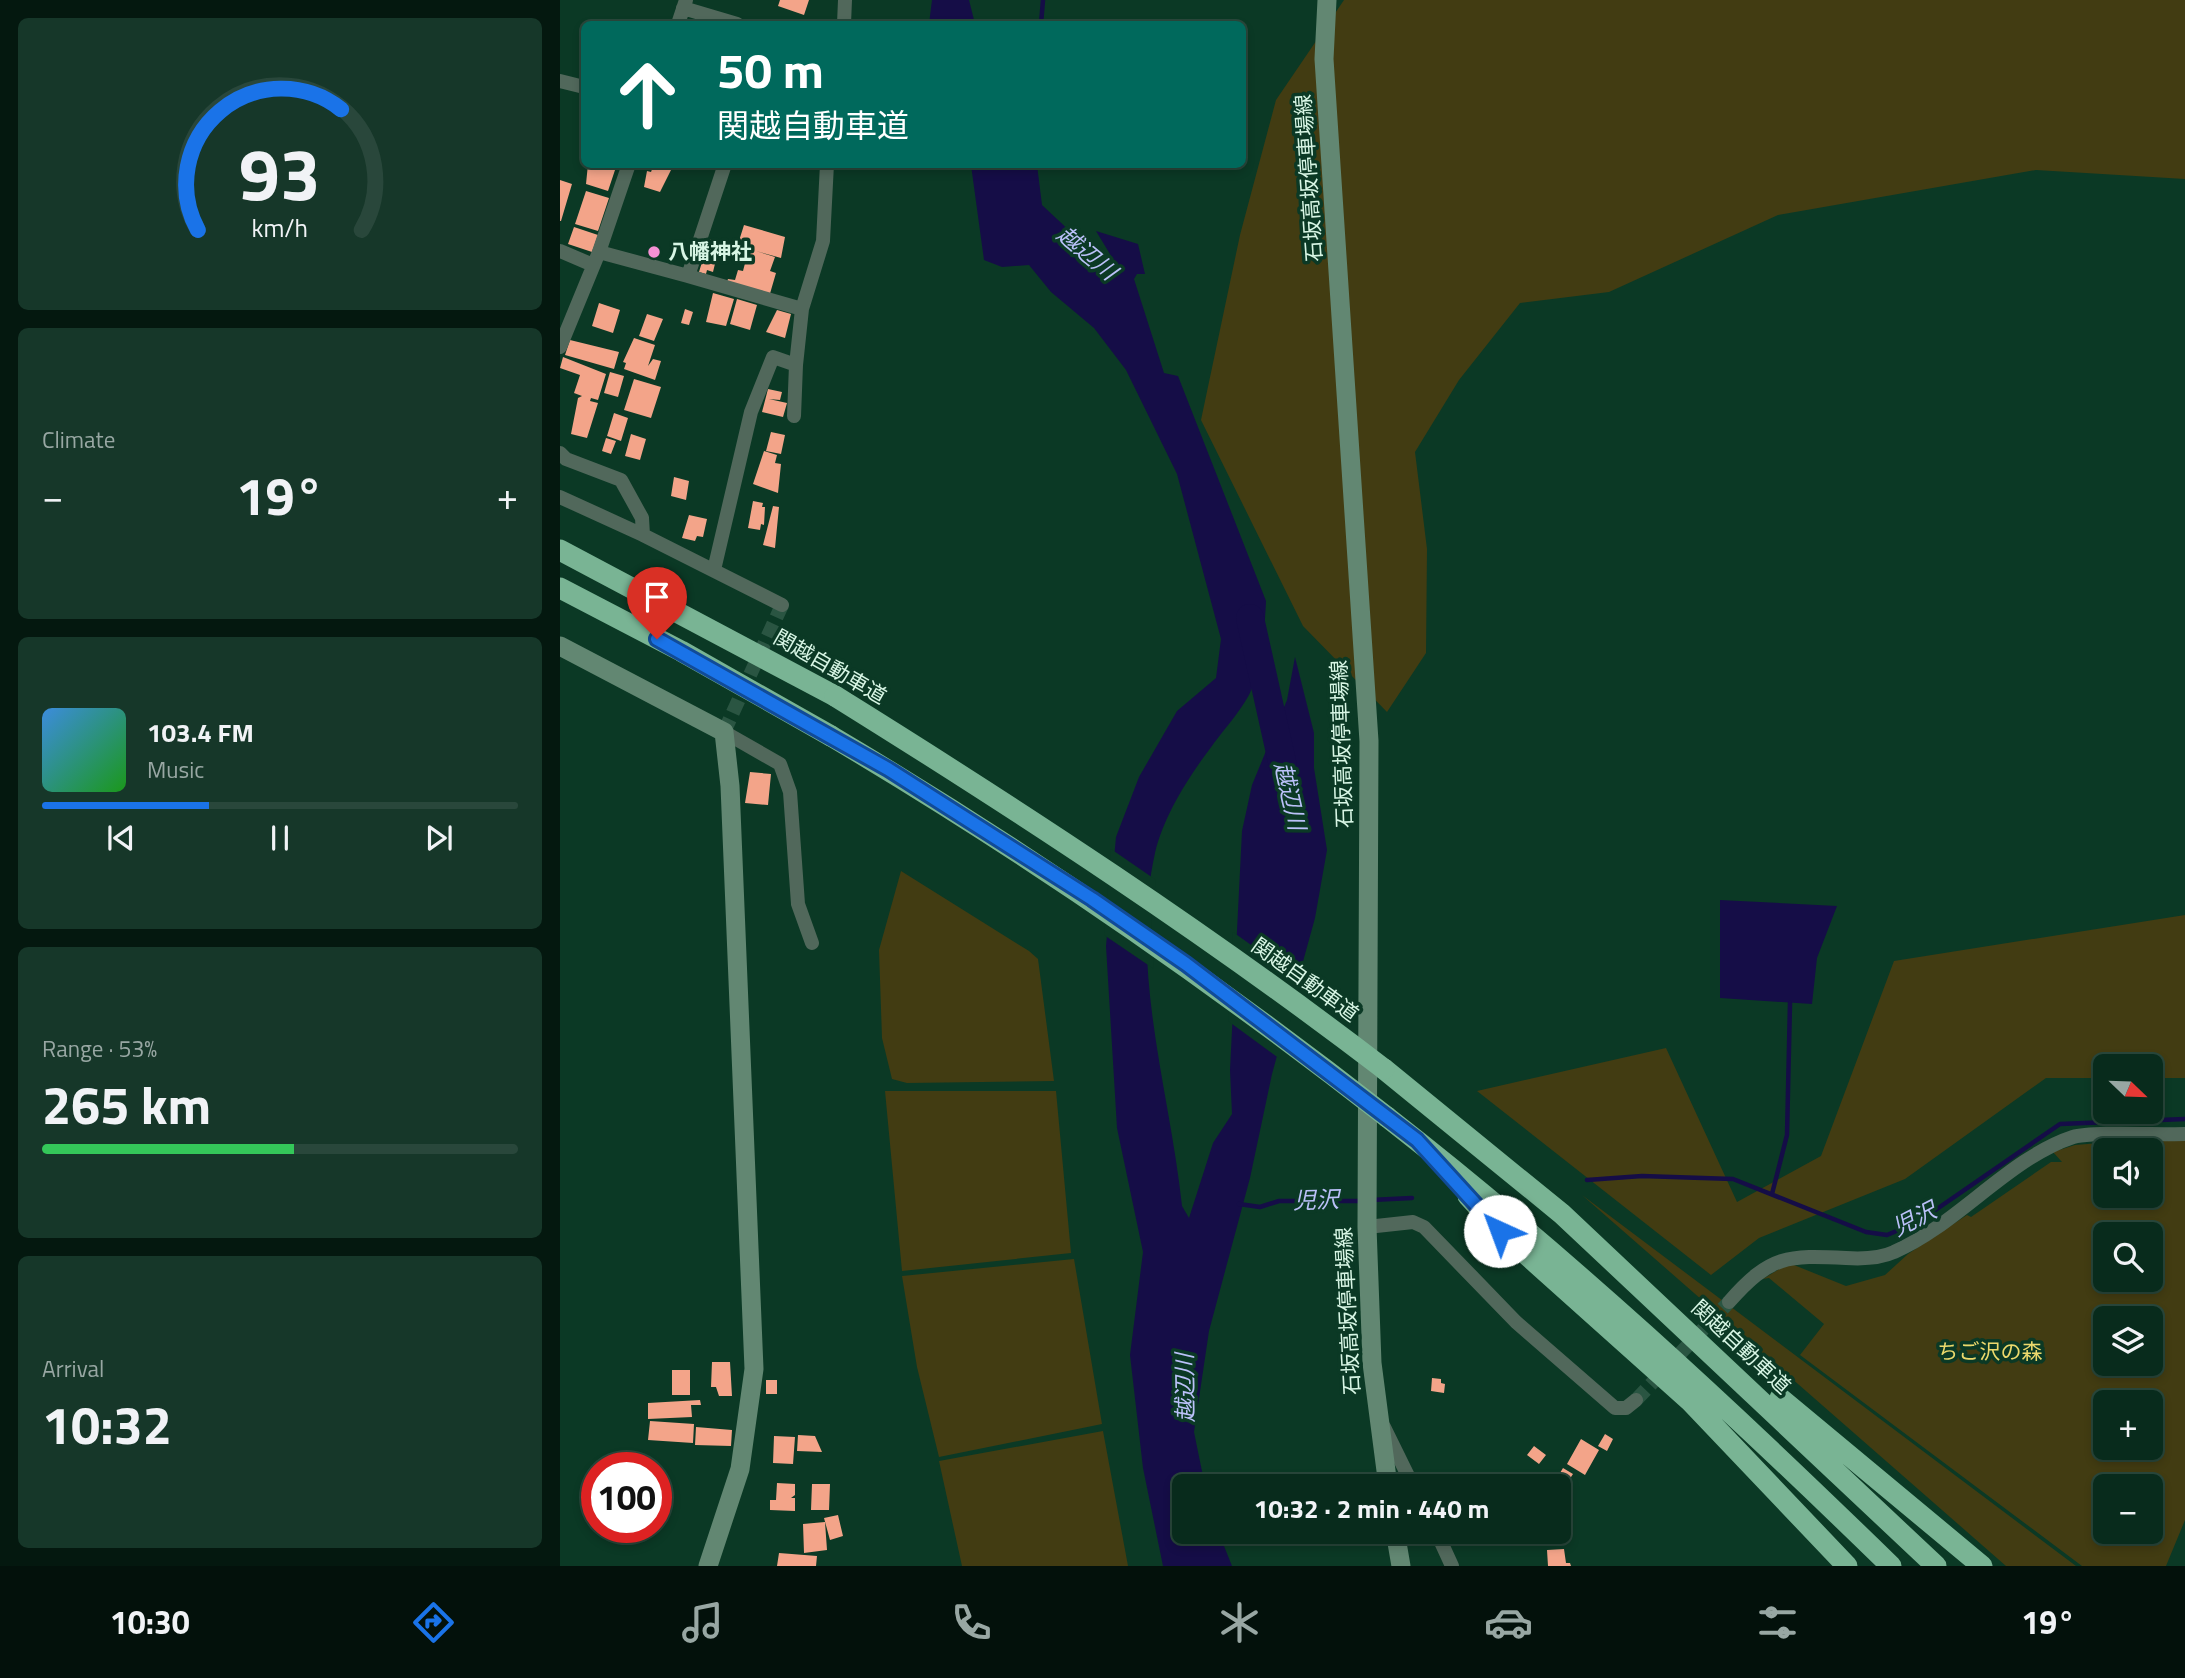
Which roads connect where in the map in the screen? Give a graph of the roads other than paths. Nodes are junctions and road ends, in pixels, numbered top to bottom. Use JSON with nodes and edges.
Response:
{"nodes":[{"id":1,"x":845,"y":0,"type":"edge"},
{"id":2,"x":1327,"y":0,"type":"edge"},
{"id":3,"x":685,"y":4,"type":"edge"},
{"id":4,"x":679,"y":21,"type":"edge"},
{"id":5,"x":729,"y":21,"type":"edge"},
{"id":6,"x":844,"y":21,"type":"edge"},
{"id":7,"x":560,"y":81,"type":"edge"},
{"id":8,"x":581,"y":86,"type":"edge"},
{"id":9,"x":628,"y":168,"type":"edge"},
{"id":10,"x":724,"y":168,"type":"edge"},
{"id":11,"x":827,"y":168,"type":"edge"},
{"id":12,"x":560,"y":251,"type":"edge"},
{"id":13,"x":596,"y":259,"type":"junction"},
{"id":14,"x":688,"y":276,"type":"junction"},
{"id":15,"x":802,"y":309,"type":"junction"},
{"id":16,"x":560,"y":347,"type":"edge"},
{"id":17,"x":796,"y":365,"type":"junction"},
{"id":18,"x":794,"y":416,"type":"dead end"},
{"id":19,"x":560,"y":453,"type":"edge"},
{"id":20,"x":560,"y":497,"type":"edge"},
{"id":21,"x":643,"y":535,"type":"junction"},
{"id":22,"x":560,"y":550,"type":"edge"},
{"id":23,"x":713,"y":570,"type":"junction"},
{"id":24,"x":560,"y":589,"type":"edge"},
{"id":25,"x":782,"y":605,"type":"dead end"},
{"id":26,"x":560,"y":646,"type":"edge"},
{"id":27,"x":724,"y":732,"type":"junction"},
{"id":28,"x":812,"y":943,"type":"dead end"},
{"id":29,"x":2185,"y":1134,"type":"edge"},
{"id":30,"x":1417,"y":1140,"type":"junction"},
{"id":31,"x":1562,"y":1214,"type":"junction"},
{"id":32,"x":1367,"y":1220,"type":"junction"},
{"id":33,"x":1729,"y":1302,"type":"tunnel mouth"},
{"id":34,"x":1636,"y":1400,"type":"dead end"},
{"id":35,"x":1376,"y":1412,"type":"junction"},
{"id":36,"x":1386,"y":1474,"type":"edge"},
{"id":37,"x":1407,"y":1474,"type":"edge"},
{"id":38,"x":1397,"y":1544,"type":"edge"},
{"id":39,"x":1442,"y":1544,"type":"edge"},
{"id":40,"x":708,"y":1566,"type":"edge"},
{"id":41,"x":1401,"y":1566,"type":"edge"},
{"id":42,"x":1452,"y":1566,"type":"edge"},
{"id":43,"x":1847,"y":1566,"type":"edge"},
{"id":44,"x":1891,"y":1566,"type":"edge"},
{"id":45,"x":1936,"y":1566,"type":"edge"},
{"id":46,"x":1982,"y":1566,"type":"edge"}],
"edges":[{"from":1,"to":6,"type":"street"},
{"from":2,"to":32,"type":"main road","name":"石坂高坂停車場線"},
{"from":3,"to":4,"type":"street"},
{"from":3,"to":5,"type":"street"},
{"from":7,"to":8,"type":"street"},
{"from":9,"to":13,"type":"street"},
{"from":10,"to":14,"type":"street"},
{"from":11,"to":15,"type":"street"},
{"from":12,"to":13,"type":"street"},
{"from":13,"to":14,"type":"street"},
{"from":13,"to":16,"type":"street"},
{"from":14,"to":15,"type":"street"},
{"from":15,"to":17,"type":"street"},
{"from":17,"to":18,"type":"street"},
{"from":17,"to":23,"type":"street"},
{"from":19,"to":21,"type":"street"},
{"from":20,"to":21,"type":"street"},
{"from":21,"to":23,"type":"street"},
{"from":22,"to":31,"type":"highway","name":"関越自動車道","bridge":true},
{"from":23,"to":25,"type":"street"},
{"from":24,"to":30,"type":"highway","bridge":true},
{"from":26,"to":27,"type":"main road"},
{"from":27,"to":28,"type":"street"},
{"from":27,"to":40,"type":"main road"},
{"from":29,"to":33,"type":"street"},
{"from":30,"to":43,"type":"highway"},
{"from":30,"to":44,"type":"highway"},
{"from":31,"to":45,"type":"highway","name":"関越自動車道"},
{"from":31,"to":46,"type":"highway"},
{"from":32,"to":34,"type":"street"},
{"from":32,"to":35,"type":"main road","name":"石坂高坂停車場線"},
{"from":35,"to":36,"type":"main road","name":"石坂高坂停車場線"},
{"from":35,"to":37,"type":"street"},
{"from":38,"to":41,"type":"main road"},
{"from":39,"to":42,"type":"street"}]}
